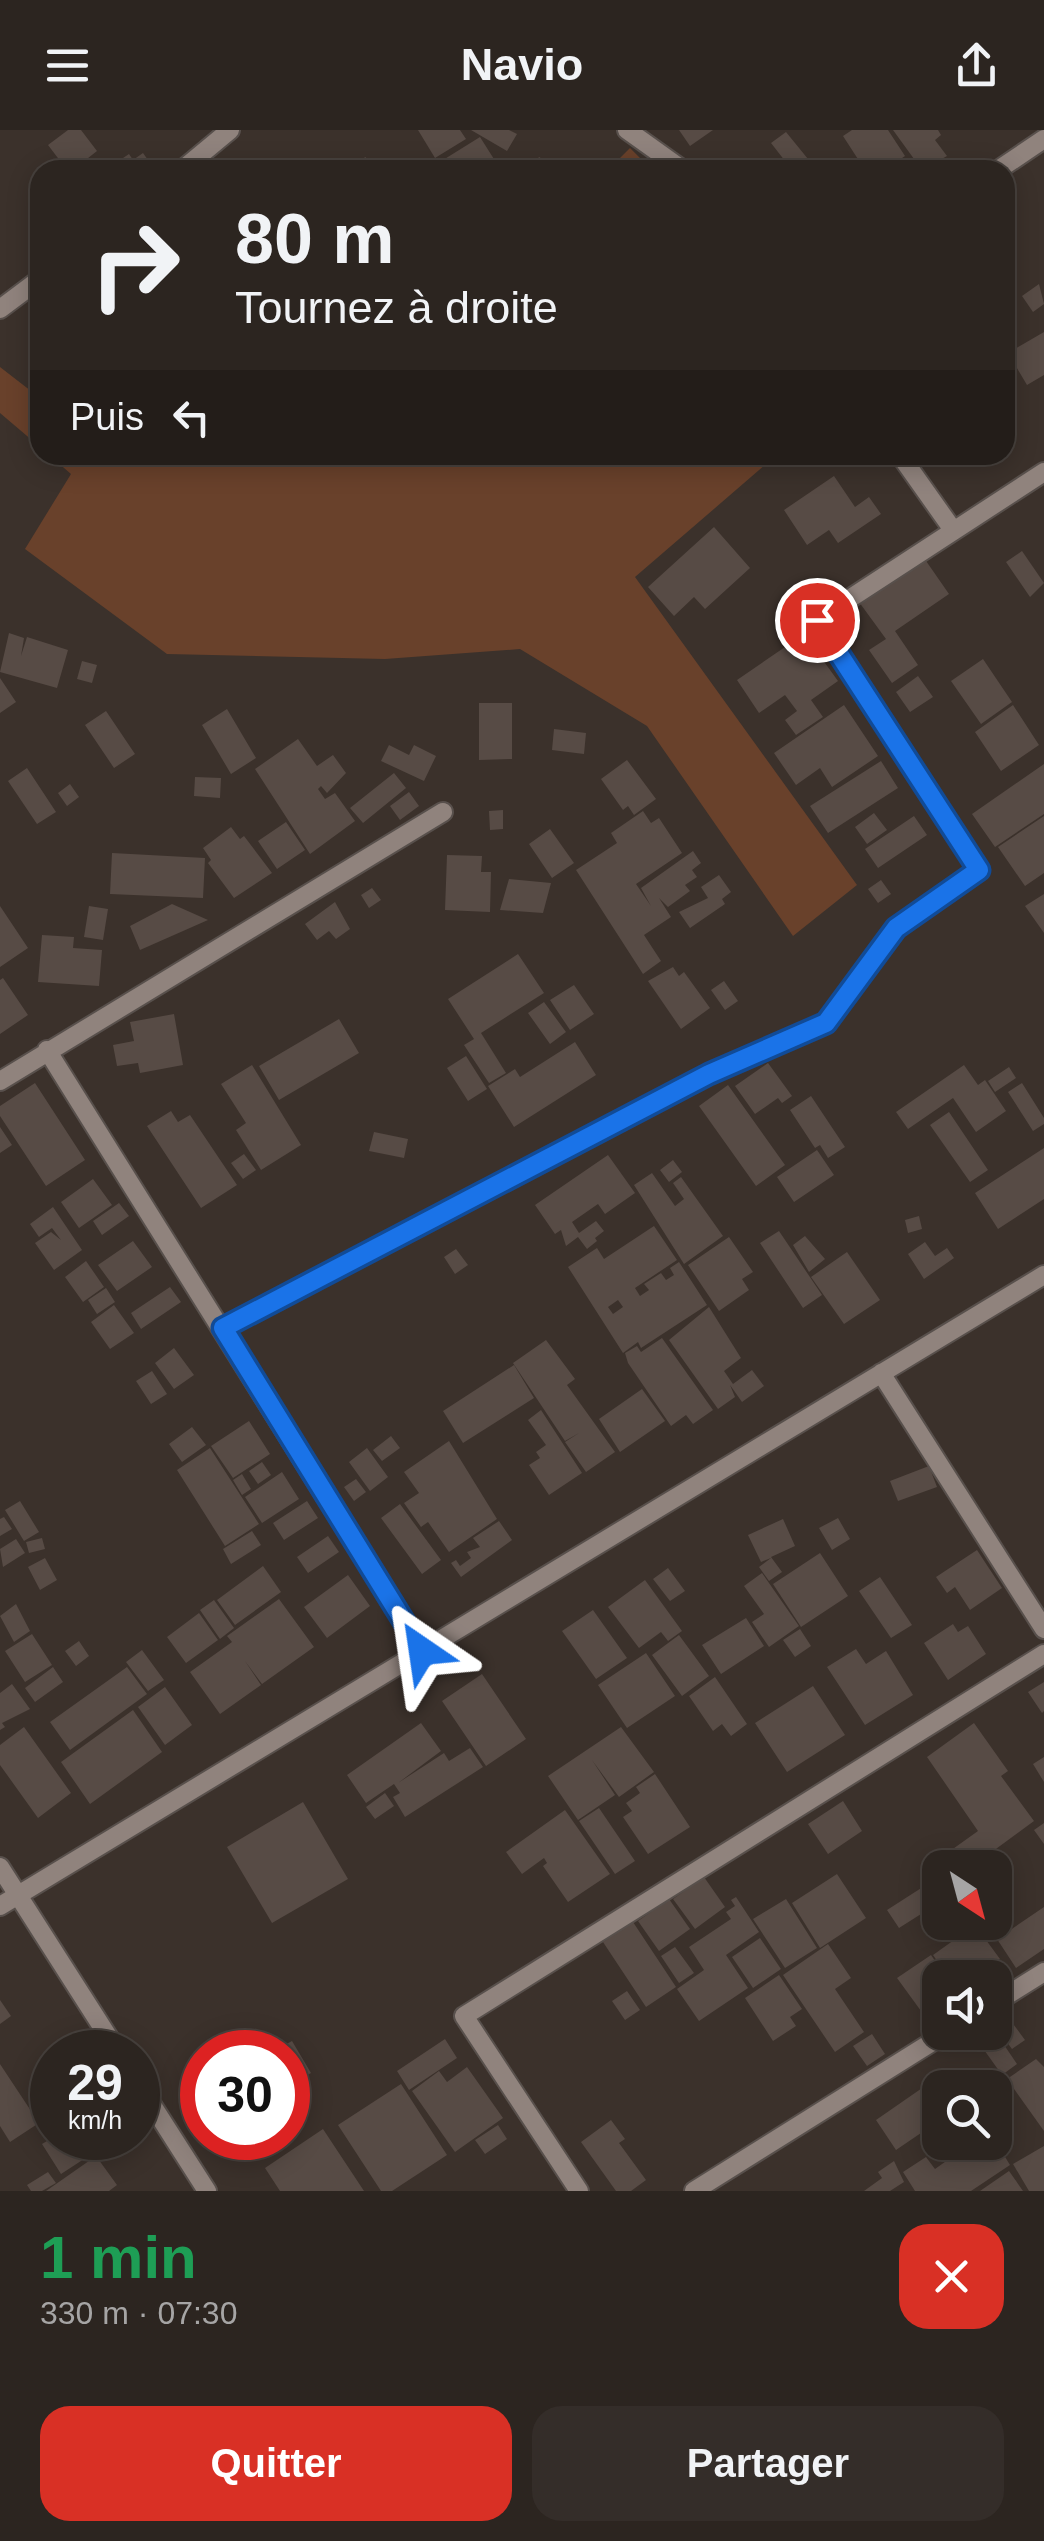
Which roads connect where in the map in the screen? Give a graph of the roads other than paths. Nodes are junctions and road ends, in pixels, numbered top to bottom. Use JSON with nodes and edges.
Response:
{"nodes":[{"id":1,"x":230,"y":130,"type":"edge"},
{"id":2,"x":627,"y":130,"type":"edge"},
{"id":3,"x":1044,"y":139,"type":"edge"},
{"id":4,"x":194,"y":160,"type":"edge"},
{"id":5,"x":670,"y":160,"type":"edge"},
{"id":6,"x":1013,"y":160,"type":"edge"},
{"id":7,"x":30,"y":286,"type":"edge"},
{"id":8,"x":0,"y":309,"type":"edge"},
{"id":9,"x":907,"y":465,"type":"edge"},
{"id":10,"x":1044,"y":472,"type":"edge"},
{"id":11,"x":953,"y":530,"type":"junction"},
{"id":12,"x":443,"y":812,"type":"dead end"},
{"id":13,"x":47,"y":1050,"type":"junction"},
{"id":14,"x":0,"y":1080,"type":"edge"},
{"id":15,"x":1044,"y":1275,"type":"edge"},
{"id":16,"x":223,"y":1328,"type":"junction"},
{"id":17,"x":881,"y":1373,"type":"junction"},
{"id":18,"x":1044,"y":1629,"type":"edge"},
{"id":19,"x":422,"y":1651,"type":"junction"},
{"id":20,"x":1044,"y":1654,"type":"edge"},
{"id":21,"x":0,"y":1867,"type":"edge"},
{"id":22,"x":17,"y":1896,"type":"junction"},
{"id":23,"x":0,"y":1906,"type":"edge"},
{"id":24,"x":1044,"y":1972,"type":"edge"},
{"id":25,"x":1012,"y":1992,"type":"edge"},
{"id":26,"x":104,"y":2030,"type":"edge"},
{"id":27,"x":922,"y":2048,"type":"edge"},
{"id":28,"x":160,"y":2118,"type":"edge"},
{"id":29,"x":207,"y":2191,"type":"edge"},
{"id":30,"x":579,"y":2191,"type":"edge"},
{"id":31,"x":694,"y":2191,"type":"edge"}],
"edges":[{"from":1,"to":4,"type":"street"},
{"from":2,"to":5,"type":"street"},
{"from":3,"to":6,"type":"street"},
{"from":7,"to":8,"type":"street"},
{"from":9,"to":11,"type":"street"},
{"from":10,"to":11,"type":"street"},
{"from":11,"to":16,"type":"street"},
{"from":12,"to":13,"type":"street"},
{"from":13,"to":14,"type":"street"},
{"from":13,"to":16,"type":"street"},
{"from":15,"to":17,"type":"street"},
{"from":16,"to":19,"type":"street"},
{"from":17,"to":18,"type":"street"},
{"from":17,"to":19,"type":"street"},
{"from":19,"to":22,"type":"street"},
{"from":20,"to":30,"type":"street"},
{"from":21,"to":22,"type":"street"},
{"from":22,"to":23,"type":"street"},
{"from":22,"to":26,"type":"street"},
{"from":24,"to":25,"type":"street"},
{"from":27,"to":31,"type":"street"},
{"from":28,"to":29,"type":"street"}]}
